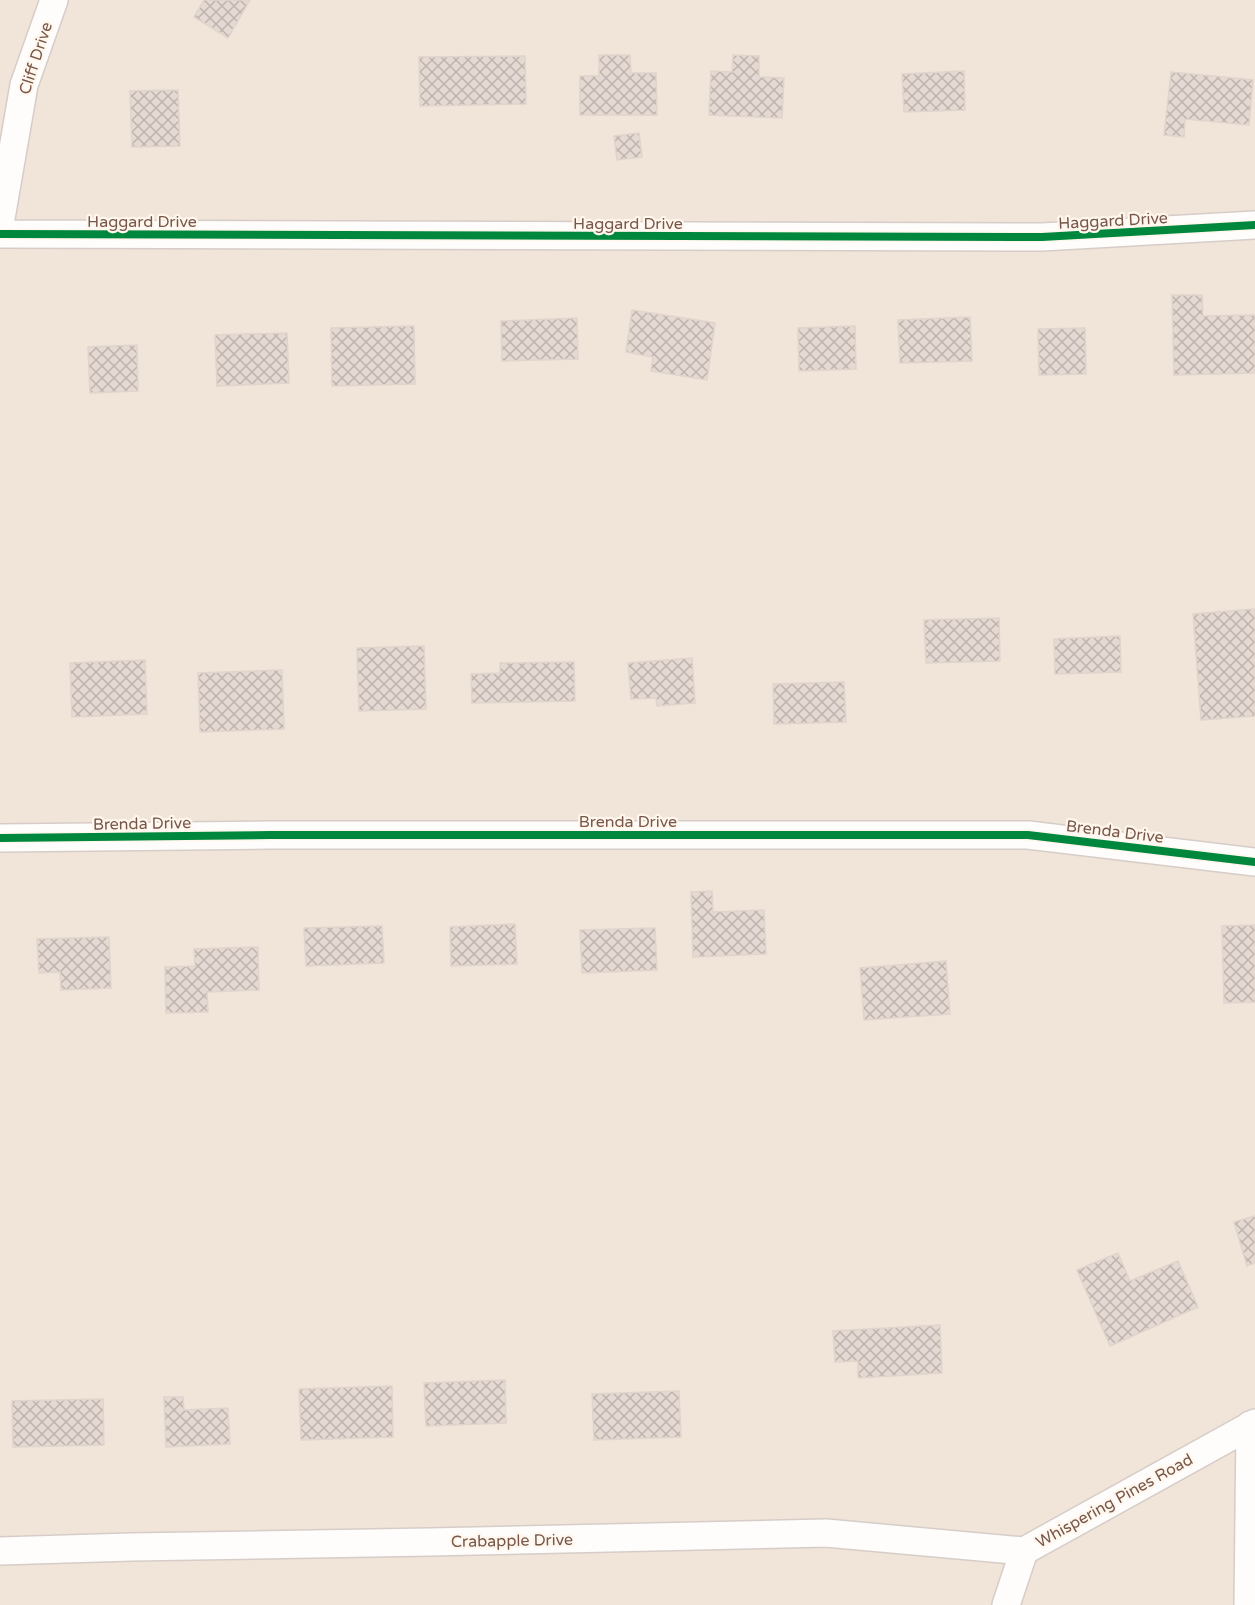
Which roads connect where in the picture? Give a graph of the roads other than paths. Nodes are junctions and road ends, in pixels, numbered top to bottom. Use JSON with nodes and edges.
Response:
{"nodes":[{"id":1,"x":54,"y":0,"type":"edge"},
{"id":2,"x":0,"y":224,"type":"edge"},
{"id":3,"x":1255,"y":225,"type":"edge"},
{"id":4,"x":0,"y":234,"type":"edge"},
{"id":5,"x":0,"y":838,"type":"edge"},
{"id":6,"x":1255,"y":862,"type":"edge"},
{"id":7,"x":1253,"y":1424,"type":"edge"},
{"id":8,"x":0,"y":1551,"type":"edge"},
{"id":9,"x":1024,"y":1551,"type":"junction"},
{"id":10,"x":1006,"y":1605,"type":"edge"},
{"id":11,"x":1248,"y":1605,"type":"edge"}],
"edges":[{"from":1,"to":2,"type":"street","name":"Cliff Drive"},
{"from":3,"to":4,"type":"street","name":"Haggard Drive"},
{"from":5,"to":6,"type":"street","name":"Brenda Drive"},
{"from":7,"to":9,"type":"street","name":"Whispering Pines Road"},
{"from":7,"to":11,"type":"street"},
{"from":8,"to":9,"type":"street","name":"Crabapple Drive"},
{"from":9,"to":10,"type":"street","name":"Whispering Pines Road"}]}
